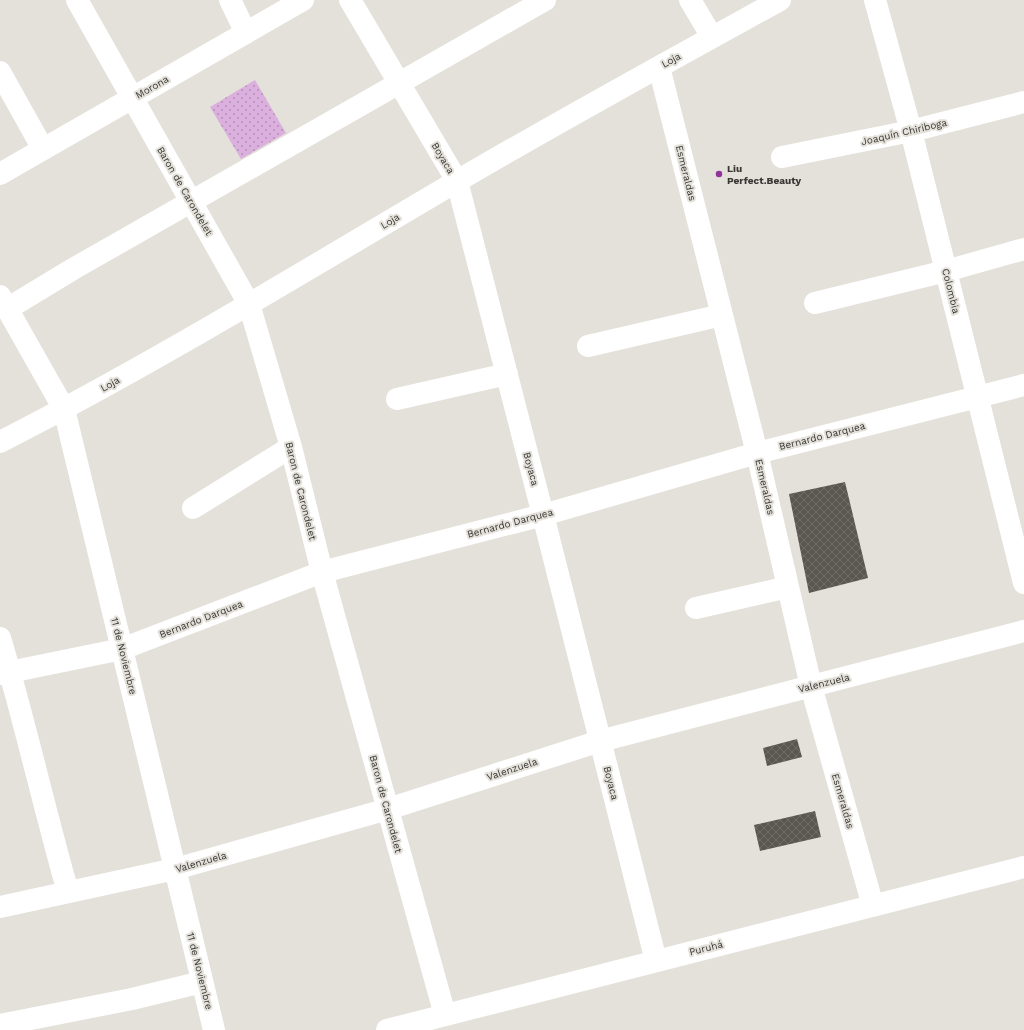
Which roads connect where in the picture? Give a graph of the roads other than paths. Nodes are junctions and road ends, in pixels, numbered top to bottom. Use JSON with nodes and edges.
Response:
{"nodes":[{"id":1,"x":77,"y":0,"type":"edge"},
{"id":2,"x":230,"y":0,"type":"edge"},
{"id":3,"x":303,"y":0,"type":"edge"},
{"id":4,"x":350,"y":0,"type":"edge"},
{"id":5,"x":545,"y":0,"type":"edge"},
{"id":6,"x":690,"y":0,"type":"edge"},
{"id":7,"x":780,"y":0,"type":"edge"},
{"id":8,"x":875,"y":0,"type":"edge"},
{"id":9,"x":246,"y":33,"type":"junction"},
{"id":10,"x":712,"y":37,"type":"junction"},
{"id":11,"x":659,"y":67,"type":"junction"},
{"id":12,"x":0,"y":72,"type":"edge"},
{"id":13,"x":399,"y":84,"type":"junction"},
{"id":14,"x":132,"y":98,"type":"junction"},
{"id":15,"x":1024,"y":102,"type":"edge"},
{"id":16,"x":911,"y":131,"type":"junction"},
{"id":17,"x":44,"y":149,"type":"junction"},
{"id":18,"x":782,"y":157,"type":"dead end"},
{"id":19,"x":0,"y":174,"type":"edge"},
{"id":20,"x":457,"y":182,"type":"junction"},
{"id":21,"x":192,"y":202,"type":"junction"},
{"id":22,"x":1024,"y":249,"type":"edge"},
{"id":23,"x":946,"y":271,"type":"junction"},
{"id":24,"x":4,"y":303,"type":"edge"},
{"id":25,"x":815,"y":303,"type":"dead end"},
{"id":26,"x":249,"y":304,"type":"junction"},
{"id":27,"x":722,"y":315,"type":"junction"},
{"id":28,"x":588,"y":346,"type":"dead end"},
{"id":29,"x":507,"y":374,"type":"junction"},
{"id":30,"x":1024,"y":385,"type":"edge"},
{"id":31,"x":978,"y":397,"type":"junction"},
{"id":32,"x":397,"y":399,"type":"dead end"},
{"id":33,"x":64,"y":409,"type":"junction"},
{"id":34,"x":0,"y":442,"type":"edge"},
{"id":35,"x":291,"y":447,"type":"junction"},
{"id":36,"x":757,"y":452,"type":"junction"},
{"id":37,"x":193,"y":508,"type":"dead end"},
{"id":38,"x":543,"y":515,"type":"junction"},
{"id":39,"x":322,"y":572,"type":"junction"},
{"id":40,"x":1024,"y":583,"type":"edge"},
{"id":41,"x":788,"y":587,"type":"junction"},
{"id":42,"x":696,"y":608,"type":"dead end"},
{"id":43,"x":1024,"y":632,"type":"edge"},
{"id":44,"x":0,"y":638,"type":"edge"},
{"id":45,"x":122,"y":649,"type":"junction"},
{"id":46,"x":5,"y":673,"type":"edge"},
{"id":47,"x":811,"y":686,"type":"junction"},
{"id":48,"x":600,"y":741,"type":"junction"},
{"id":49,"x":388,"y":809,"type":"junction"},
{"id":50,"x":1024,"y":867,"type":"edge"},
{"id":51,"x":175,"y":869,"type":"junction"},
{"id":52,"x":68,"y":892,"type":"junction"},
{"id":53,"x":873,"y":906,"type":"junction"},
{"id":54,"x":0,"y":907,"type":"edge"},
{"id":55,"x":656,"y":961,"type":"junction"},
{"id":56,"x":202,"y":982,"type":"junction"},
{"id":57,"x":445,"y":1015,"type":"junction"},
{"id":58,"x":0,"y":1025,"type":"edge"},
{"id":59,"x":214,"y":1030,"type":"edge"},
{"id":60,"x":387,"y":1030,"type":"edge"}],
"edges":[{"from":1,"to":14,"type":"street","name":"Baron de Carondelet"},
{"from":2,"to":9,"type":"street"},
{"from":3,"to":9,"type":"street","name":"Morona"},
{"from":4,"to":13,"type":"street","name":"Boyaca"},
{"from":5,"to":13,"type":"street"},
{"from":6,"to":10,"type":"street"},
{"from":7,"to":10,"type":"street","name":"Loja"},
{"from":8,"to":16,"type":"street","name":"Colombia"},
{"from":9,"to":14,"type":"street","name":"Morona"},
{"from":10,"to":11,"type":"street","name":"Loja"},
{"from":11,"to":20,"type":"street","name":"Loja"},
{"from":11,"to":27,"type":"street","name":"Esmeraldas"},
{"from":12,"to":17,"type":"street"},
{"from":13,"to":20,"type":"street","name":"Boyaca"},
{"from":13,"to":21,"type":"street"},
{"from":14,"to":17,"type":"street","name":"Morona"},
{"from":14,"to":21,"type":"street","name":"Baron de Carondelet"},
{"from":15,"to":16,"type":"street","name":"Joaquín Chiriboga"},
{"from":16,"to":18,"type":"street","name":"Joaquín Chiriboga"},
{"from":16,"to":23,"type":"street","name":"Colombia"},
{"from":17,"to":19,"type":"street","name":"Morona"},
{"from":20,"to":26,"type":"street","name":"Loja"},
{"from":20,"to":29,"type":"street","name":"Boyaca"},
{"from":21,"to":24,"type":"street"},
{"from":21,"to":26,"type":"street","name":"Baron de Carondelet"},
{"from":22,"to":23,"type":"street"},
{"from":23,"to":25,"type":"street"},
{"from":23,"to":31,"type":"street","name":"Colombia"},
{"from":24,"to":33,"type":"street","name":"11 de Noviembre"},
{"from":26,"to":33,"type":"street","name":"Loja"},
{"from":26,"to":35,"type":"street","name":"Baron de Carondelet"},
{"from":27,"to":28,"type":"street"},
{"from":27,"to":36,"type":"street","name":"Esmeraldas"},
{"from":29,"to":32,"type":"street"},
{"from":29,"to":38,"type":"street","name":"Boyaca"},
{"from":30,"to":31,"type":"street","name":"Bernardo Darquea"},
{"from":31,"to":36,"type":"street","name":"Bernardo Darquea"},
{"from":31,"to":40,"type":"street","name":"Colombia"},
{"from":33,"to":34,"type":"street","name":"Loja"},
{"from":33,"to":45,"type":"street","name":"11 de Noviembre"},
{"from":35,"to":37,"type":"street"},
{"from":35,"to":39,"type":"street","name":"Baron de Carondelet"},
{"from":36,"to":38,"type":"street","name":"Bernardo Darquea"},
{"from":36,"to":41,"type":"street","name":"Esmeraldas"},
{"from":38,"to":39,"type":"street","name":"Bernardo Darquea"},
{"from":38,"to":48,"type":"street","name":"Boyaca"},
{"from":39,"to":45,"type":"street","name":"Bernardo Darquea"},
{"from":39,"to":49,"type":"street","name":"Baron de Carondelet"},
{"from":41,"to":42,"type":"street"},
{"from":41,"to":47,"type":"street","name":"Esmeraldas"},
{"from":43,"to":47,"type":"street","name":"Valenzuela"},
{"from":44,"to":46,"type":"street"},
{"from":45,"to":46,"type":"street","name":"Bernardo Darquea"},
{"from":45,"to":51,"type":"street","name":"11 de Noviembre"},
{"from":46,"to":52,"type":"street"},
{"from":47,"to":48,"type":"street","name":"Valenzuela"},
{"from":47,"to":53,"type":"street","name":"Esmeraldas"},
{"from":48,"to":49,"type":"street","name":"Valenzuela"},
{"from":48,"to":55,"type":"street","name":"Boyaca"},
{"from":49,"to":51,"type":"street","name":"Valenzuela"},
{"from":49,"to":57,"type":"street","name":"Baron de Carondelet"},
{"from":50,"to":53,"type":"street","name":"Puruhá"},
{"from":51,"to":52,"type":"street","name":"Valenzuela"},
{"from":51,"to":56,"type":"street","name":"11 de Noviembre"},
{"from":52,"to":54,"type":"street","name":"Valenzuela"},
{"from":53,"to":55,"type":"street","name":"Puruhá"},
{"from":55,"to":57,"type":"street","name":"Puruhá"},
{"from":56,"to":58,"type":"street"},
{"from":56,"to":59,"type":"street","name":"11 de Noviembre"},
{"from":57,"to":60,"type":"street","name":"Puruhá"}]}
